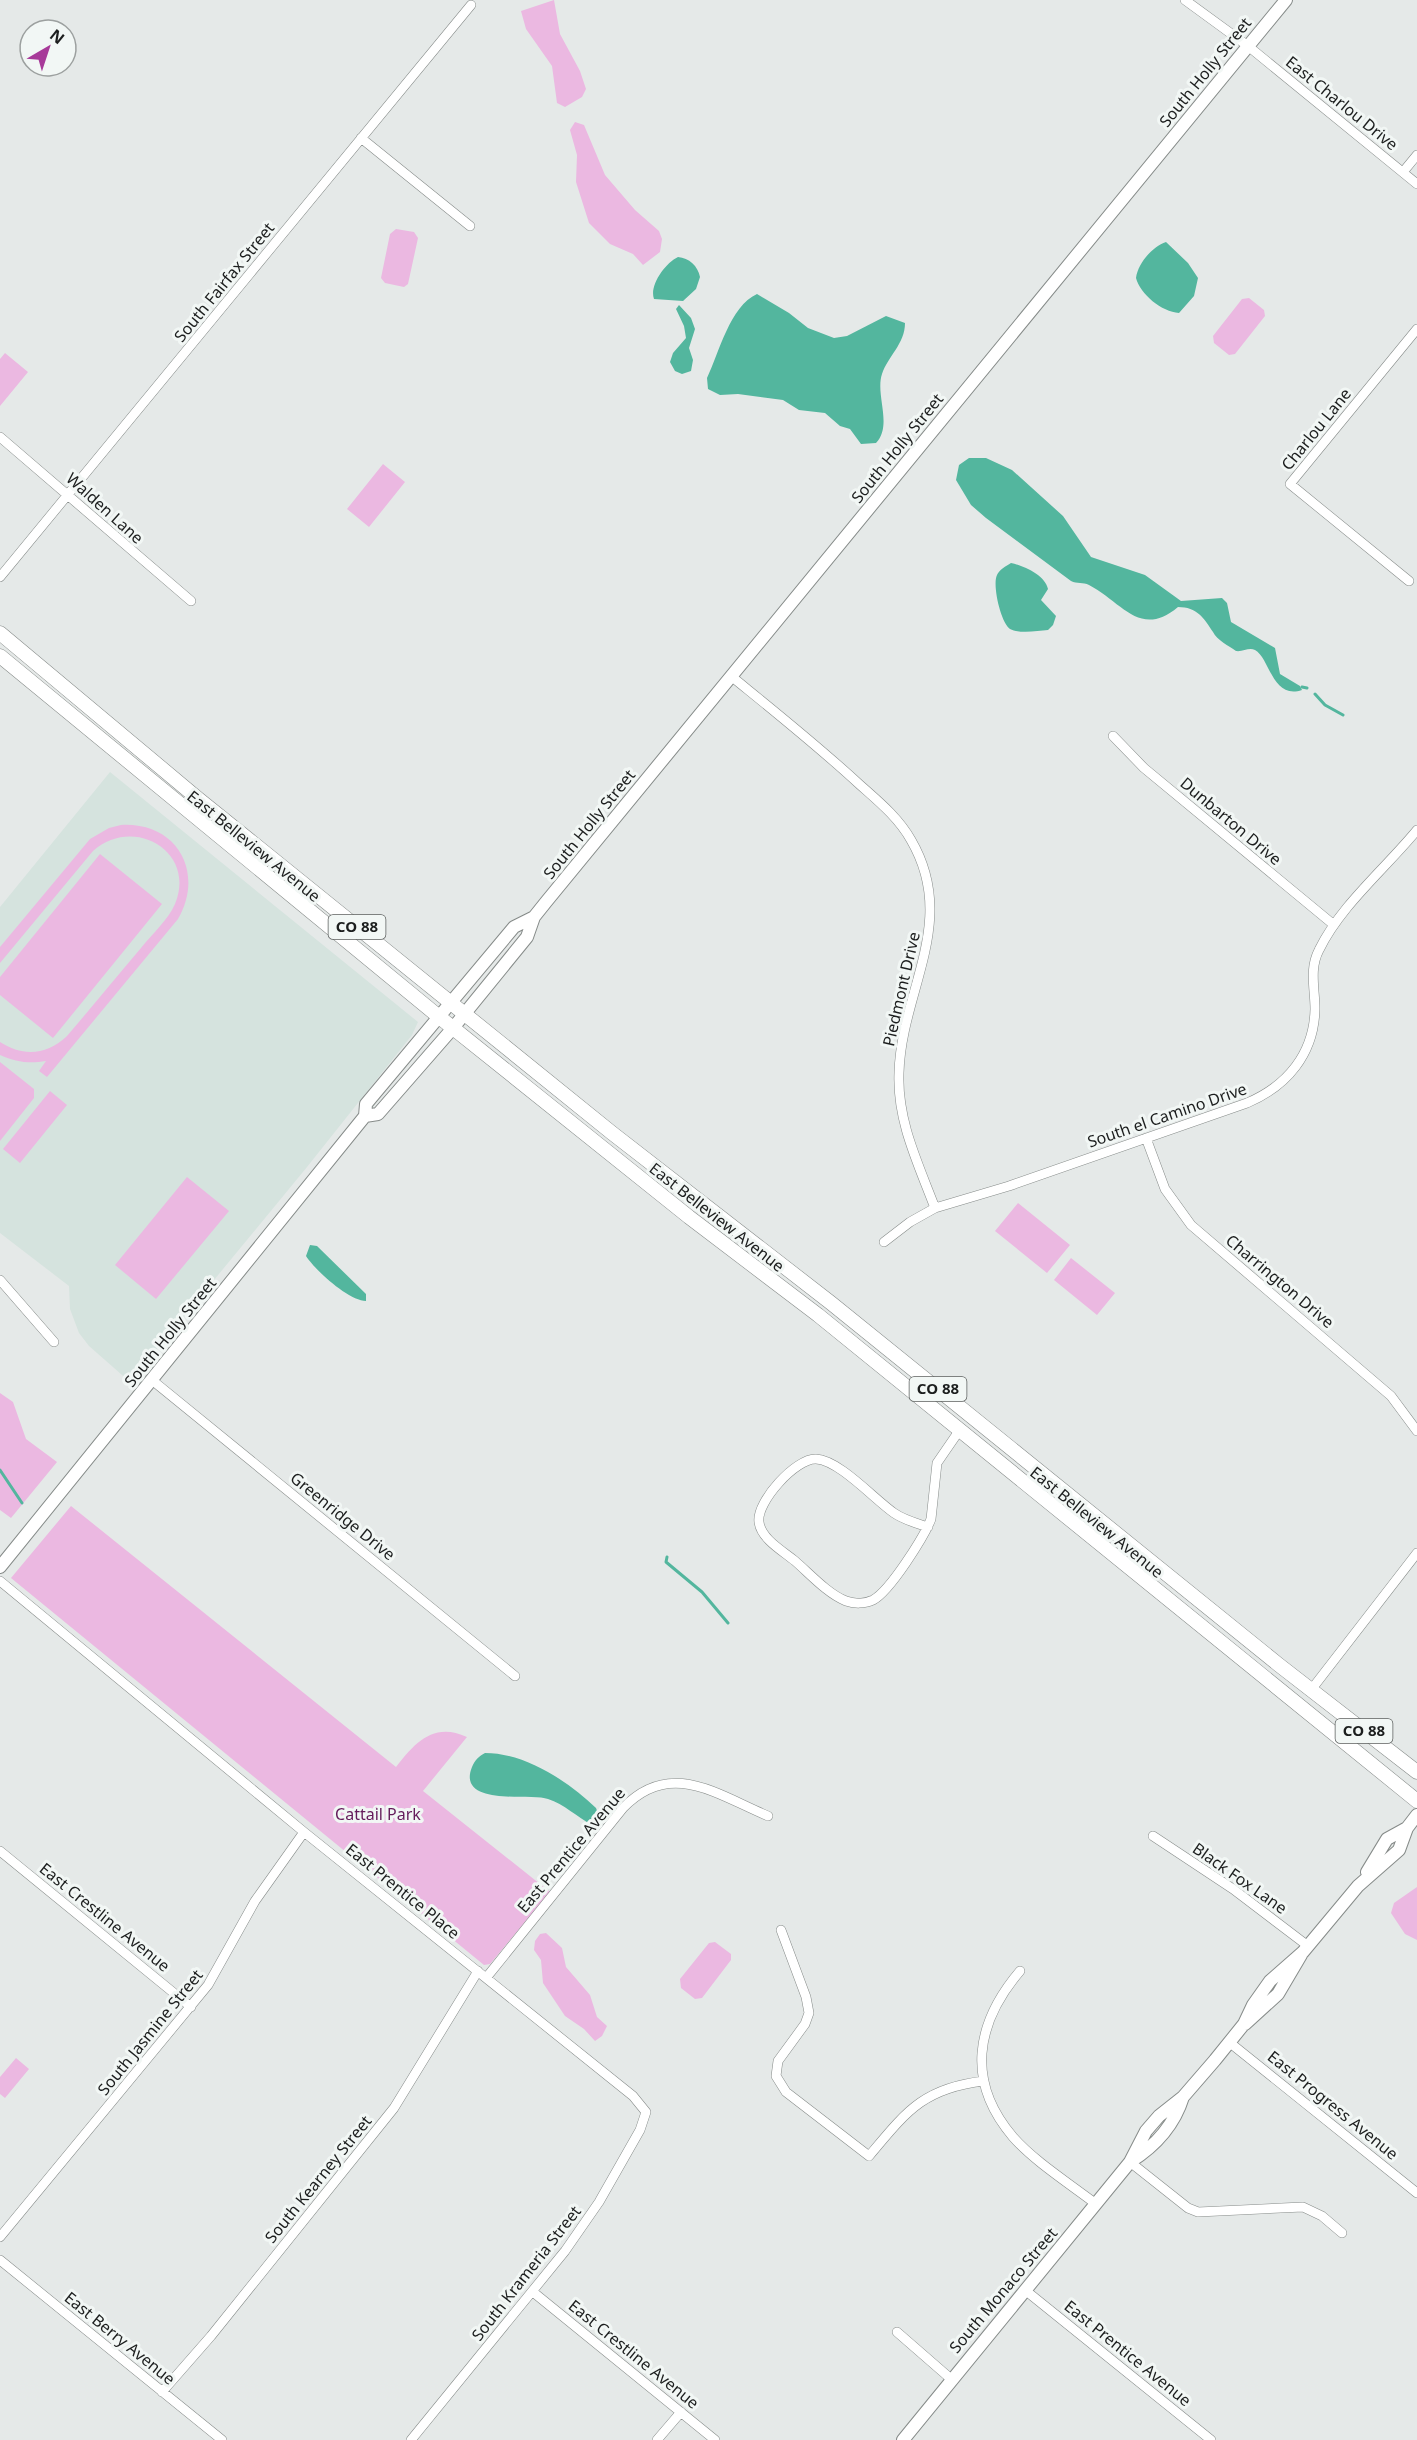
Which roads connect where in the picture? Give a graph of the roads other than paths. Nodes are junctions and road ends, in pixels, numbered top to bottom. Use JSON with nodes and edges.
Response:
{"nodes":[{"id":1,"x":1185,"y":0,"type":"edge"},
{"id":2,"x":1286,"y":0,"type":"edge"},
{"id":3,"x":471,"y":5,"type":"dead end"},
{"id":4,"x":1248,"y":46,"type":"junction"},
{"id":5,"x":361,"y":138,"type":"junction"},
{"id":6,"x":1417,"y":155,"type":"edge"},
{"id":7,"x":1403,"y":172,"type":"junction"},
{"id":8,"x":1417,"y":184,"type":"edge"},
{"id":9,"x":470,"y":226,"type":"dead end"},
{"id":10,"x":1417,"y":329,"type":"edge"},
{"id":11,"x":0,"y":437,"type":"edge"},
{"id":12,"x":68,"y":494,"type":"junction"},
{"id":13,"x":0,"y":577,"type":"edge"},
{"id":14,"x":1409,"y":581,"type":"dead end"},
{"id":15,"x":191,"y":601,"type":"dead end"},
{"id":16,"x":0,"y":633,"type":"edge"},
{"id":17,"x":0,"y":656,"type":"edge"},
{"id":18,"x":730,"y":676,"type":"junction"},
{"id":19,"x":1113,"y":736,"type":"dead end"},
{"id":20,"x":1416,"y":834,"type":"edge"},
{"id":21,"x":534,"y":917,"type":"junction"},
{"id":22,"x":1334,"y":925,"type":"junction"},
{"id":23,"x":450,"y":1002,"type":"junction"},
{"id":24,"x":464,"y":1014,"type":"junction"},
{"id":25,"x":438,"y":1016,"type":"junction"},
{"id":26,"x":453,"y":1028,"type":"junction"},
{"id":27,"x":365,"y":1116,"type":"junction"},
{"id":28,"x":1146,"y":1138,"type":"junction"},
{"id":29,"x":935,"y":1208,"type":"junction"},
{"id":30,"x":884,"y":1242,"type":"dead end"},
{"id":31,"x":0,"y":1280,"type":"edge"},
{"id":32,"x":54,"y":1342,"type":"dead end"},
{"id":33,"x":152,"y":1380,"type":"junction"},
{"id":34,"x":959,"y":1431,"type":"junction"},
{"id":35,"x":1417,"y":1431,"type":"edge"},
{"id":36,"x":928,"y":1527,"type":"junction"},
{"id":37,"x":1417,"y":1553,"type":"edge"},
{"id":38,"x":0,"y":1567,"type":"edge"},
{"id":39,"x":0,"y":1581,"type":"edge"},
{"id":40,"x":515,"y":1676,"type":"dead end"},
{"id":41,"x":1311,"y":1689,"type":"junction"},
{"id":42,"x":1417,"y":1772,"type":"edge"},
{"id":43,"x":1417,"y":1801,"type":"edge"},
{"id":44,"x":1417,"y":1815,"type":"edge"},
{"id":45,"x":768,"y":1816,"type":"dead end"},
{"id":46,"x":304,"y":1832,"type":"junction"},
{"id":47,"x":1153,"y":1836,"type":"dead end"},
{"id":48,"x":0,"y":1851,"type":"edge"},
{"id":49,"x":781,"y":1930,"type":"dead end"},
{"id":50,"x":1305,"y":1949,"type":"junction"},
{"id":51,"x":478,"y":1971,"type":"junction"},
{"id":52,"x":1020,"y":1971,"type":"dead end"},
{"id":53,"x":486,"y":1978,"type":"junction"},
{"id":54,"x":191,"y":2007,"type":"junction"},
{"id":55,"x":1229,"y":2042,"type":"junction"},
{"id":56,"x":984,"y":2081,"type":"junction"},
{"id":57,"x":646,"y":2112,"type":"joint"},
{"id":58,"x":1130,"y":2162,"type":"junction"},
{"id":59,"x":1417,"y":2193,"type":"edge"},
{"id":60,"x":1096,"y":2204,"type":"junction"},
{"id":61,"x":1342,"y":2233,"type":"dead end"},
{"id":62,"x":0,"y":2237,"type":"edge"},
{"id":63,"x":0,"y":2260,"type":"edge"},
{"id":64,"x":1025,"y":2290,"type":"junction"},
{"id":65,"x":533,"y":2292,"type":"junction"},
{"id":66,"x":897,"y":2332,"type":"dead end"},
{"id":67,"x":951,"y":2379,"type":"junction"},
{"id":68,"x":162,"y":2392,"type":"junction"},
{"id":69,"x":681,"y":2412,"type":"junction"},
{"id":70,"x":222,"y":2440,"type":"edge"},
{"id":71,"x":411,"y":2440,"type":"edge"},
{"id":72,"x":657,"y":2440,"type":"edge"},
{"id":73,"x":716,"y":2440,"type":"edge"},
{"id":74,"x":903,"y":2440,"type":"edge"},
{"id":75,"x":1211,"y":2440,"type":"edge"}],
"edges":[{"from":1,"to":4,"type":"street","name":"East Charlou Drive"},
{"from":2,"to":4,"type":"street","name":"South Holly Street"},
{"from":3,"to":5,"type":"street","name":"South Fairfax Street"},
{"from":4,"to":7,"type":"street","name":"East Charlou Drive"},
{"from":4,"to":18,"type":"street","name":"South Holly Street"},
{"from":5,"to":9,"type":"street"},
{"from":5,"to":12,"type":"street","name":"South Fairfax Street"},
{"from":6,"to":7,"type":"street"},
{"from":7,"to":8,"type":"street","name":"East Charlou Drive"},
{"from":10,"to":14,"type":"street","name":"Charlou Lane"},
{"from":11,"to":12,"type":"street","name":"Walden Lane"},
{"from":12,"to":13,"type":"street","name":"South Fairfax Street"},
{"from":12,"to":15,"type":"street","name":"Walden Lane"},
{"from":16,"to":23,"type":"main road","name":"East Belleview Avenue","number":"CO 88"},
{"from":17,"to":25,"type":"main road","name":"East Belleview Avenue","number":"CO 88"},
{"from":18,"to":21,"type":"street","name":"South Holly Street"},
{"from":18,"to":29,"type":"street","name":"Piedmont Drive"},
{"from":19,"to":22,"type":"street","name":"Dunbarton Drive"},
{"from":20,"to":22,"type":"street","name":"South el Camino Drive"},
{"from":21,"to":23,"type":"street","name":"South Holly Street"},
{"from":21,"to":24,"type":"street","name":"South Holly Street"},
{"from":22,"to":28,"type":"street","name":"South el Camino Drive"},
{"from":23,"to":24,"type":"main road","name":"East Belleview Avenue","number":"CO 88"},
{"from":23,"to":25,"type":"street","name":"South Holly Street"},
{"from":24,"to":26,"type":"street","name":"South Holly Street"},
{"from":24,"to":41,"type":"main road","name":"East Belleview Avenue","number":"CO 88"},
{"from":25,"to":26,"type":"main road","name":"East Belleview Avenue","number":"CO 88"},
{"from":25,"to":27,"type":"street","name":"South Holly Street"},
{"from":26,"to":27,"type":"street","name":"South Holly Street"},
{"from":26,"to":34,"type":"main road","name":"East Belleview Avenue","number":"CO 88"},
{"from":27,"to":33,"type":"street","name":"South Holly Street"},
{"from":28,"to":29,"type":"street","name":"South el Camino Drive"},
{"from":28,"to":35,"type":"street","name":"Charrington Drive"},
{"from":29,"to":30,"type":"street","name":"South el Camino Drive"},
{"from":31,"to":32,"type":"street"},
{"from":33,"to":38,"type":"street","name":"South Holly Street"},
{"from":33,"to":40,"type":"street","name":"Greenridge Drive"},
{"from":34,"to":36,"type":"street"},
{"from":34,"to":43,"type":"main road","name":"East Belleview Avenue","number":"CO 88"},
{"from":36,"to":36,"type":"street"},
{"from":37,"to":41,"type":"street"},
{"from":39,"to":46,"type":"street","name":"East Prentice Place"},
{"from":41,"to":42,"type":"main road","name":"East Belleview Avenue","number":"CO 88"},
{"from":44,"to":50,"type":"street","name":"South Monaco Street"},
{"from":45,"to":53,"type":"street","name":"East Prentice Avenue"},
{"from":46,"to":51,"type":"street","name":"East Prentice Place"},
{"from":46,"to":54,"type":"street","name":"South Jasmine Street"},
{"from":47,"to":50,"type":"street","name":"Black Fox Lane"},
{"from":48,"to":54,"type":"street","name":"East Crestline Avenue"},
{"from":49,"to":56,"type":"street"},
{"from":50,"to":55,"type":"street","name":"South Monaco Street"},
{"from":51,"to":53,"type":"street","name":"East Prentice Place"},
{"from":51,"to":68,"type":"street","name":"South Kearney Street"},
{"from":52,"to":56,"type":"street"},
{"from":53,"to":57,"type":"street","name":"East Prentice Place"},
{"from":54,"to":62,"type":"street","name":"South Jasmine Street"},
{"from":55,"to":58,"type":"street","name":"South Monaco Street"},
{"from":55,"to":59,"type":"street","name":"East Progress Avenue"},
{"from":56,"to":60,"type":"street"},
{"from":57,"to":65,"type":"street","name":"South Krameria Street"},
{"from":58,"to":60,"type":"street","name":"South Monaco Street"},
{"from":58,"to":61,"type":"street"},
{"from":60,"to":64,"type":"street","name":"South Monaco Street"},
{"from":63,"to":68,"type":"street","name":"East Berry Avenue"},
{"from":64,"to":67,"type":"street","name":"South Monaco Street"},
{"from":64,"to":75,"type":"street","name":"East Prentice Avenue"},
{"from":65,"to":69,"type":"street","name":"East Crestline Avenue"},
{"from":65,"to":71,"type":"street","name":"South Krameria Street"},
{"from":66,"to":67,"type":"street"},
{"from":67,"to":74,"type":"street","name":"South Monaco Street"},
{"from":68,"to":70,"type":"street","name":"East Berry Avenue"},
{"from":69,"to":72,"type":"street"},
{"from":69,"to":73,"type":"street","name":"East Crestline Avenue"}]}
